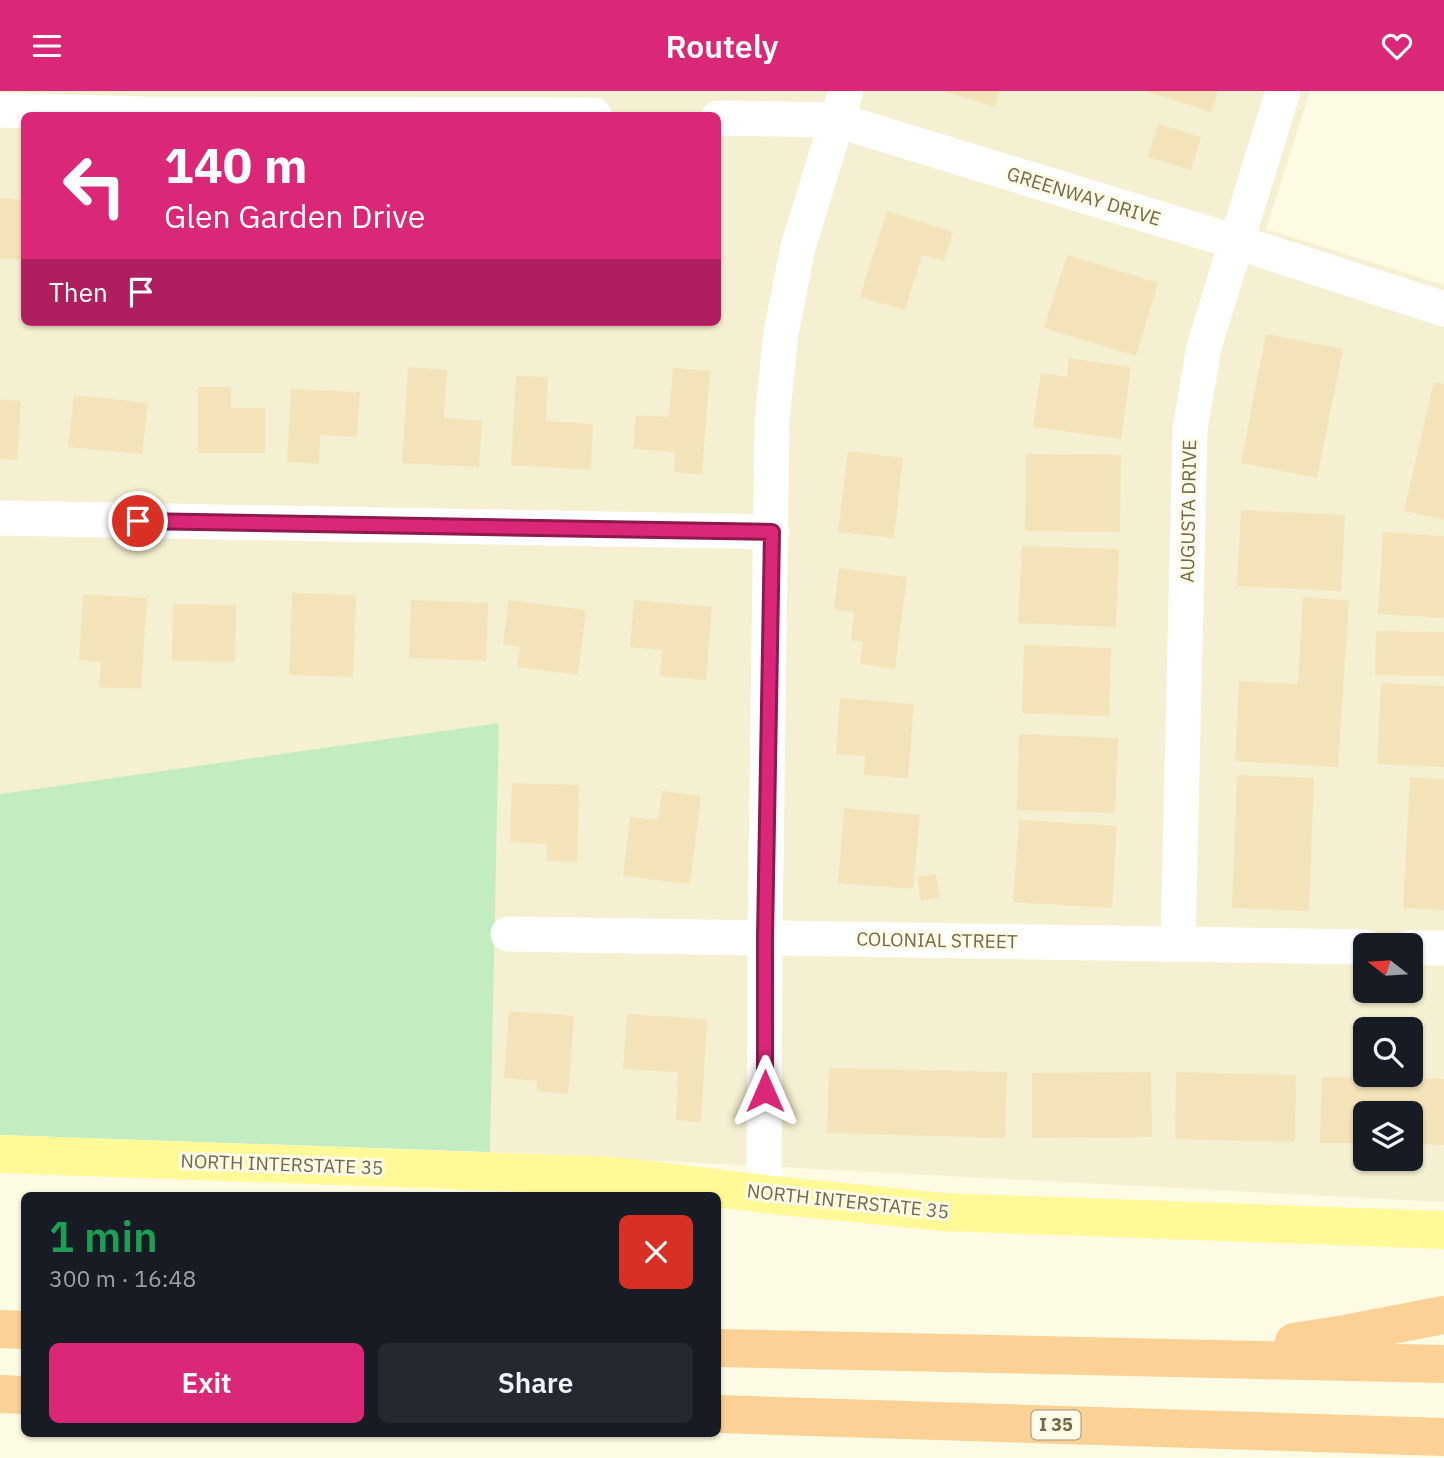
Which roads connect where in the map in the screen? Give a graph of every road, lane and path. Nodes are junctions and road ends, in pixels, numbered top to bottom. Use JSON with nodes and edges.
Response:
{"nodes":[{"id":1,"x":1283,"y":91,"type":"edge"},
{"id":2,"x":144,"y":102,"type":"edge"},
{"id":3,"x":531,"y":103,"type":"edge"},
{"id":4,"x":841,"y":106,"type":"edge"},
{"id":5,"x":0,"y":110,"type":"edge"},
{"id":6,"x":578,"y":112,"type":"edge"},
{"id":7,"x":721,"y":118,"type":"edge"},
{"id":8,"x":1236,"y":242,"type":"junction"},
{"id":9,"x":1444,"y":309,"type":"edge"},
{"id":10,"x":0,"y":518,"type":"edge"},
{"id":11,"x":772,"y":532,"type":"junction"},
{"id":12,"x":508,"y":933,"type":"dead end"},
{"id":13,"x":765,"y":937,"type":"junction"},
{"id":14,"x":1178,"y":944,"type":"junction"},
{"id":15,"x":1353,"y":947,"type":"edge"},
{"id":16,"x":1423,"y":948,"type":"edge"},
{"id":17,"x":1444,"y":948,"type":"edge"},
{"id":18,"x":0,"y":1154,"type":"edge"},
{"id":19,"x":764,"y":1194,"type":"junction"},
{"id":20,"x":1444,"y":1230,"type":"edge"},
{"id":21,"x":1444,"y":1315,"type":"edge"},
{"id":22,"x":0,"y":1329,"type":"edge"},
{"id":23,"x":21,"y":1330,"type":"edge"},
{"id":24,"x":721,"y":1348,"type":"edge"},
{"id":25,"x":1186,"y":1357,"type":"junction"},
{"id":26,"x":1444,"y":1364,"type":"edge"},
{"id":27,"x":0,"y":1394,"type":"edge"},
{"id":28,"x":21,"y":1395,"type":"edge"},
{"id":29,"x":721,"y":1414,"type":"edge"},
{"id":30,"x":1444,"y":1437,"type":"edge"}],
"edges":[{"from":1,"to":8,"type":"street","name":"AUGUSTA DRIVE"},
{"from":2,"to":3,"type":"street"},
{"from":2,"to":5,"type":"street"},
{"from":3,"to":6,"type":"street"},
{"from":4,"to":7,"type":"street","name":"GREENWAY DRIVE"},
{"from":4,"to":8,"type":"street","name":"GREENWAY DRIVE"},
{"from":4,"to":11,"type":"street"},
{"from":8,"to":9,"type":"street","name":"GREENWAY DRIVE"},
{"from":8,"to":14,"type":"street","name":"AUGUSTA DRIVE"},
{"from":10,"to":11,"type":"street"},
{"from":11,"to":13,"type":"street"},
{"from":12,"to":13,"type":"street","name":"COLONIAL STREET"},
{"from":13,"to":14,"type":"street","name":"COLONIAL STREET"},
{"from":13,"to":19,"type":"street"},
{"from":14,"to":15,"type":"street","name":"COLONIAL STREET"},
{"from":16,"to":17,"type":"street"},
{"from":18,"to":19,"type":"main road","name":"NORTH INTERSTATE 35"},
{"from":19,"to":20,"type":"main road","name":"NORTH INTERSTATE 35"},
{"from":21,"to":25,"type":"highway"},
{"from":22,"to":23,"type":"highway"},
{"from":24,"to":25,"type":"highway"},
{"from":25,"to":26,"type":"highway"},
{"from":27,"to":28,"type":"highway"},
{"from":29,"to":30,"type":"highway","number":"I 35"}]}
